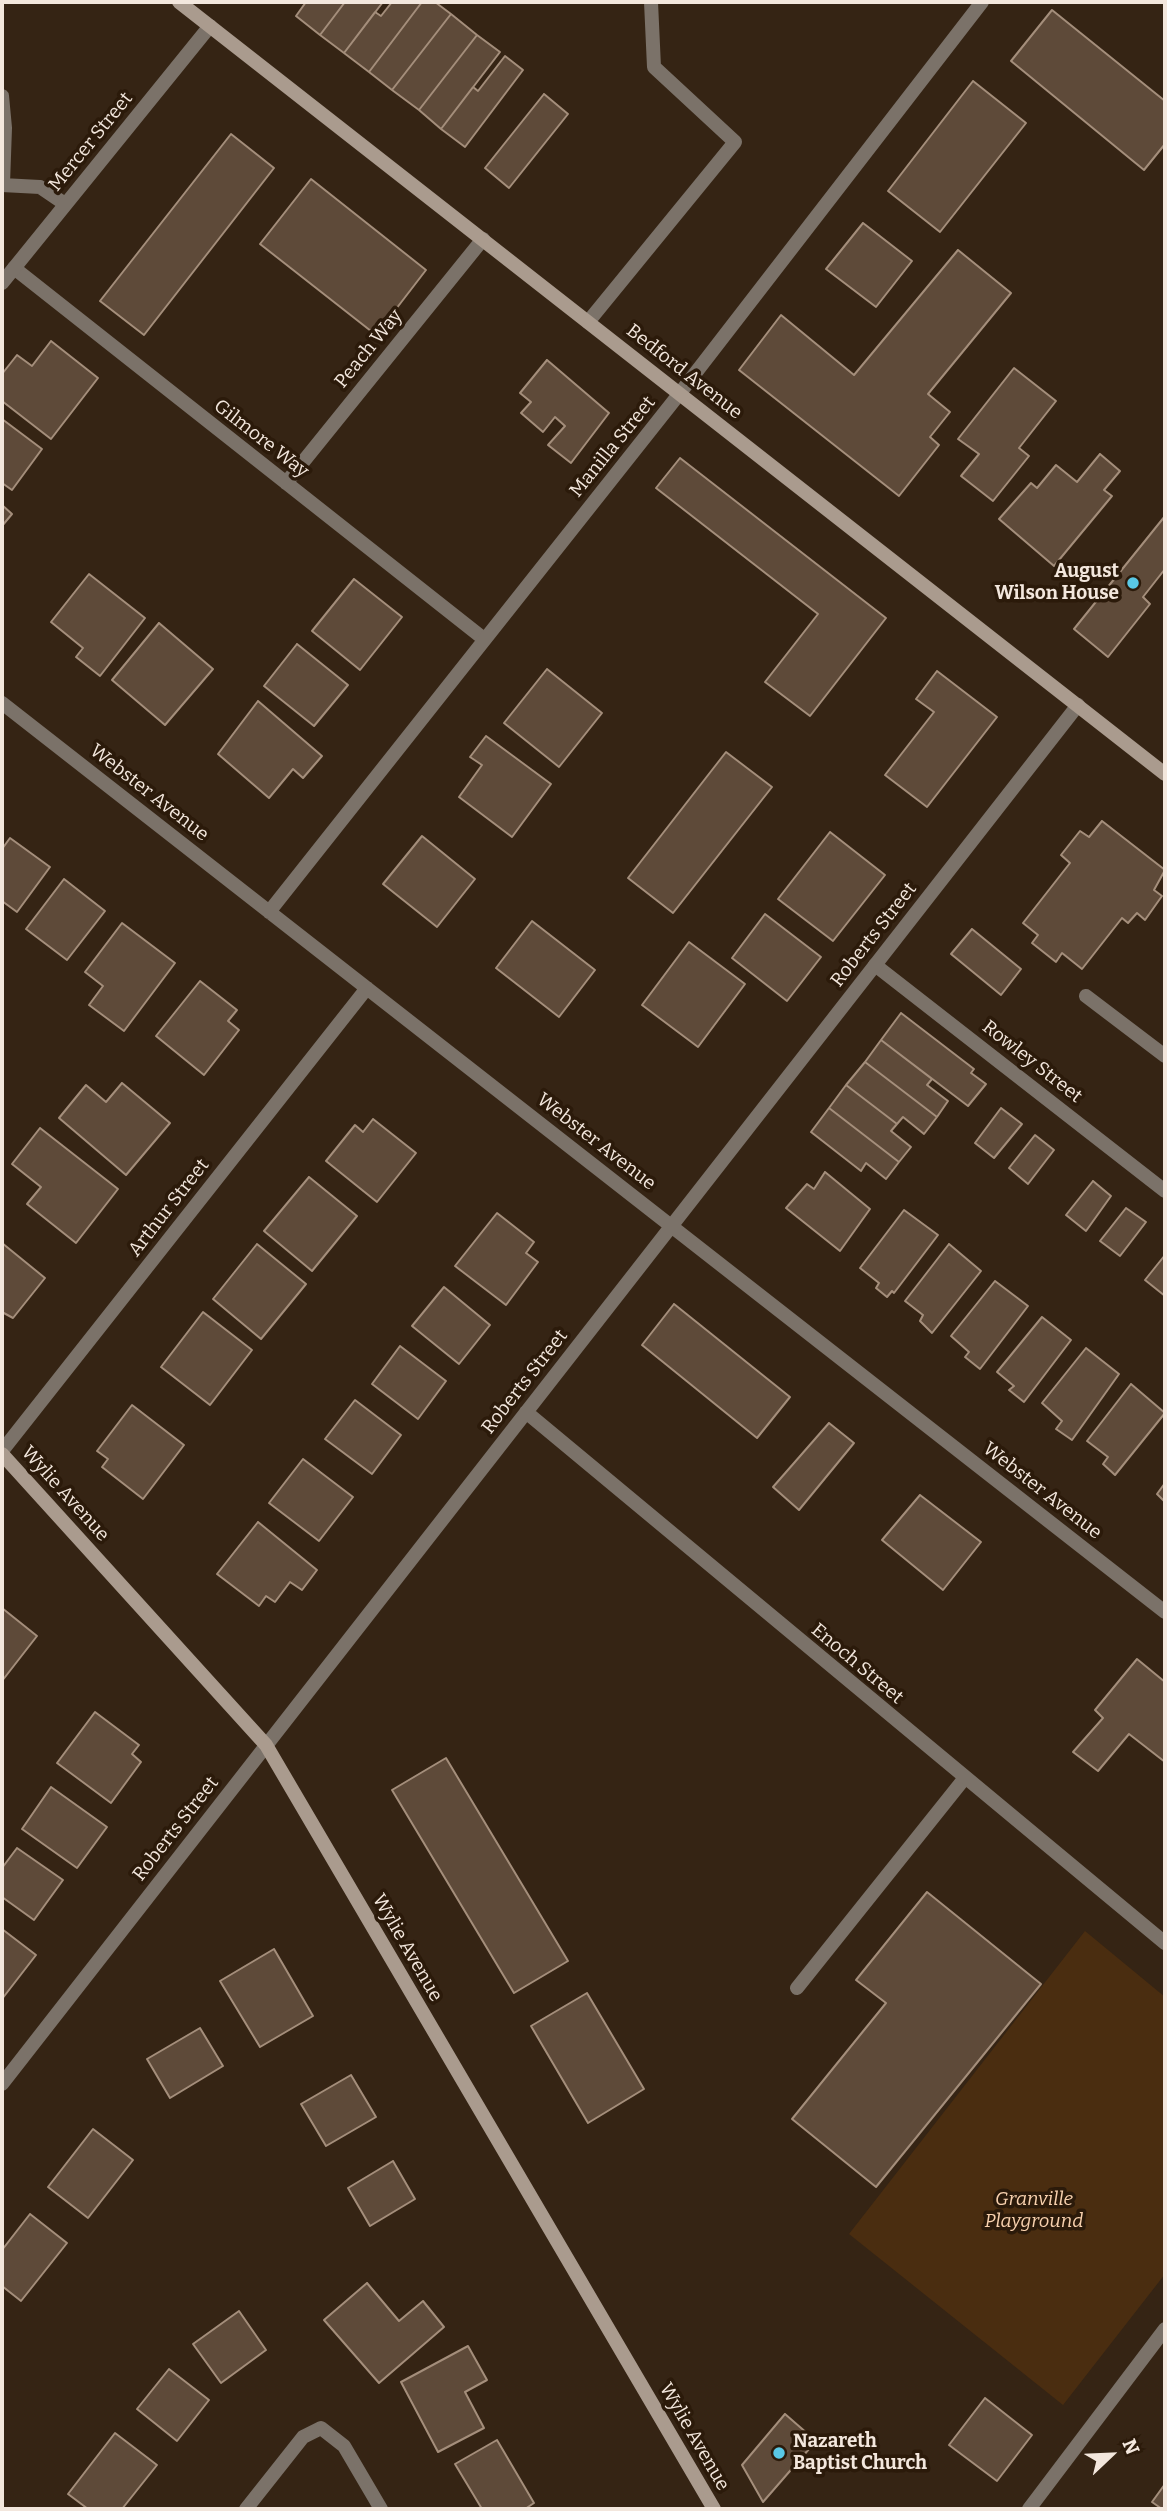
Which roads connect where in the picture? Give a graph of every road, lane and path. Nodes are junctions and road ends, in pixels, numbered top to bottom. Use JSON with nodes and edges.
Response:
{"nodes":[{"id":1,"x":179,"y":2,"type":"edge"},
{"id":2,"x":651,"y":2,"type":"edge"},
{"id":3,"x":982,"y":2,"type":"edge"},
{"id":4,"x":210,"y":26,"type":"junction"},
{"id":5,"x":2,"y":96,"type":"edge"},
{"id":6,"x":2,"y":185,"type":"edge"},
{"id":7,"x":65,"y":204,"type":"junction"},
{"id":8,"x":482,"y":239,"type":"junction"},
{"id":9,"x":13,"y":268,"type":"junction"},
{"id":10,"x":2,"y":283,"type":"edge"},
{"id":11,"x":588,"y":322,"type":"junction"},
{"id":12,"x":680,"y":393,"type":"junction"},
{"id":13,"x":286,"y":483,"type":"junction"},
{"id":14,"x":484,"y":639,"type":"junction"},
{"id":15,"x":2,"y":703,"type":"edge"},
{"id":16,"x":1078,"y":705,"type":"junction"},
{"id":17,"x":1165,"y":774,"type":"edge"},
{"id":18,"x":269,"y":912,"type":"junction"},
{"id":19,"x":875,"y":965,"type":"junction"},
{"id":20,"x":367,"y":988,"type":"junction"},
{"id":21,"x":1086,"y":996,"type":"dead end"},
{"id":22,"x":1165,"y":1056,"type":"edge"},
{"id":23,"x":1165,"y":1191,"type":"edge"},
{"id":24,"x":671,"y":1226,"type":"junction"},
{"id":25,"x":526,"y":1412,"type":"junction"},
{"id":26,"x":2,"y":1452,"type":"edge"},
{"id":27,"x":1165,"y":1612,"type":"edge"},
{"id":28,"x":266,"y":1745,"type":"junction"},
{"id":29,"x":964,"y":1779,"type":"junction"},
{"id":30,"x":1165,"y":1943,"type":"edge"},
{"id":31,"x":797,"y":1988,"type":"dead end"},
{"id":32,"x":2,"y":2084,"type":"edge"},
{"id":33,"x":1165,"y":2329,"type":"edge"},
{"id":34,"x":254,"y":2505,"type":"edge"},
{"id":35,"x":381,"y":2509,"type":"edge"},
{"id":36,"x":714,"y":2509,"type":"edge"},
{"id":37,"x":1029,"y":2509,"type":"edge"}],
"edges":[{"from":1,"to":4,"type":"street","name":"Bedford Avenue"},
{"from":2,"to":11,"type":"street"},
{"from":3,"to":12,"type":"street","name":"Manilla Street"},
{"from":4,"to":7,"type":"street","name":"Mercer Street"},
{"from":4,"to":8,"type":"street","name":"Bedford Avenue"},
{"from":5,"to":6,"type":"street"},
{"from":6,"to":7,"type":"street"},
{"from":7,"to":9,"type":"street","name":"Mercer Street"},
{"from":8,"to":11,"type":"street","name":"Bedford Avenue"},
{"from":8,"to":13,"type":"street","name":"Peach Way"},
{"from":9,"to":10,"type":"street","name":"Mercer Street"},
{"from":9,"to":13,"type":"street","name":"Gilmore Way"},
{"from":11,"to":12,"type":"street","name":"Bedford Avenue"},
{"from":12,"to":14,"type":"street","name":"Manilla Street"},
{"from":12,"to":16,"type":"street","name":"Bedford Avenue"},
{"from":13,"to":14,"type":"street","name":"Gilmore Way"},
{"from":14,"to":18,"type":"street","name":"Manilla Street"},
{"from":15,"to":18,"type":"street","name":"Webster Avenue"},
{"from":16,"to":17,"type":"street","name":"Bedford Avenue"},
{"from":16,"to":19,"type":"street","name":"Roberts Street"},
{"from":18,"to":20,"type":"street","name":"Webster Avenue"},
{"from":19,"to":23,"type":"street","name":"Rowley Street"},
{"from":19,"to":24,"type":"street","name":"Roberts Street"},
{"from":20,"to":24,"type":"street","name":"Webster Avenue"},
{"from":20,"to":26,"type":"street","name":"Arthur Street"},
{"from":21,"to":22,"type":"street"},
{"from":24,"to":25,"type":"street","name":"Roberts Street"},
{"from":24,"to":27,"type":"street","name":"Webster Avenue"},
{"from":25,"to":28,"type":"street","name":"Roberts Street"},
{"from":25,"to":29,"type":"street","name":"Enoch Street"},
{"from":26,"to":28,"type":"street","name":"Wylie Avenue"},
{"from":28,"to":32,"type":"street","name":"Roberts Street"},
{"from":28,"to":36,"type":"street","name":"Wylie Avenue"},
{"from":29,"to":30,"type":"street","name":"Enoch Street"},
{"from":29,"to":31,"type":"street"},
{"from":33,"to":37,"type":"street"},
{"from":34,"to":35,"type":"street"}]}
